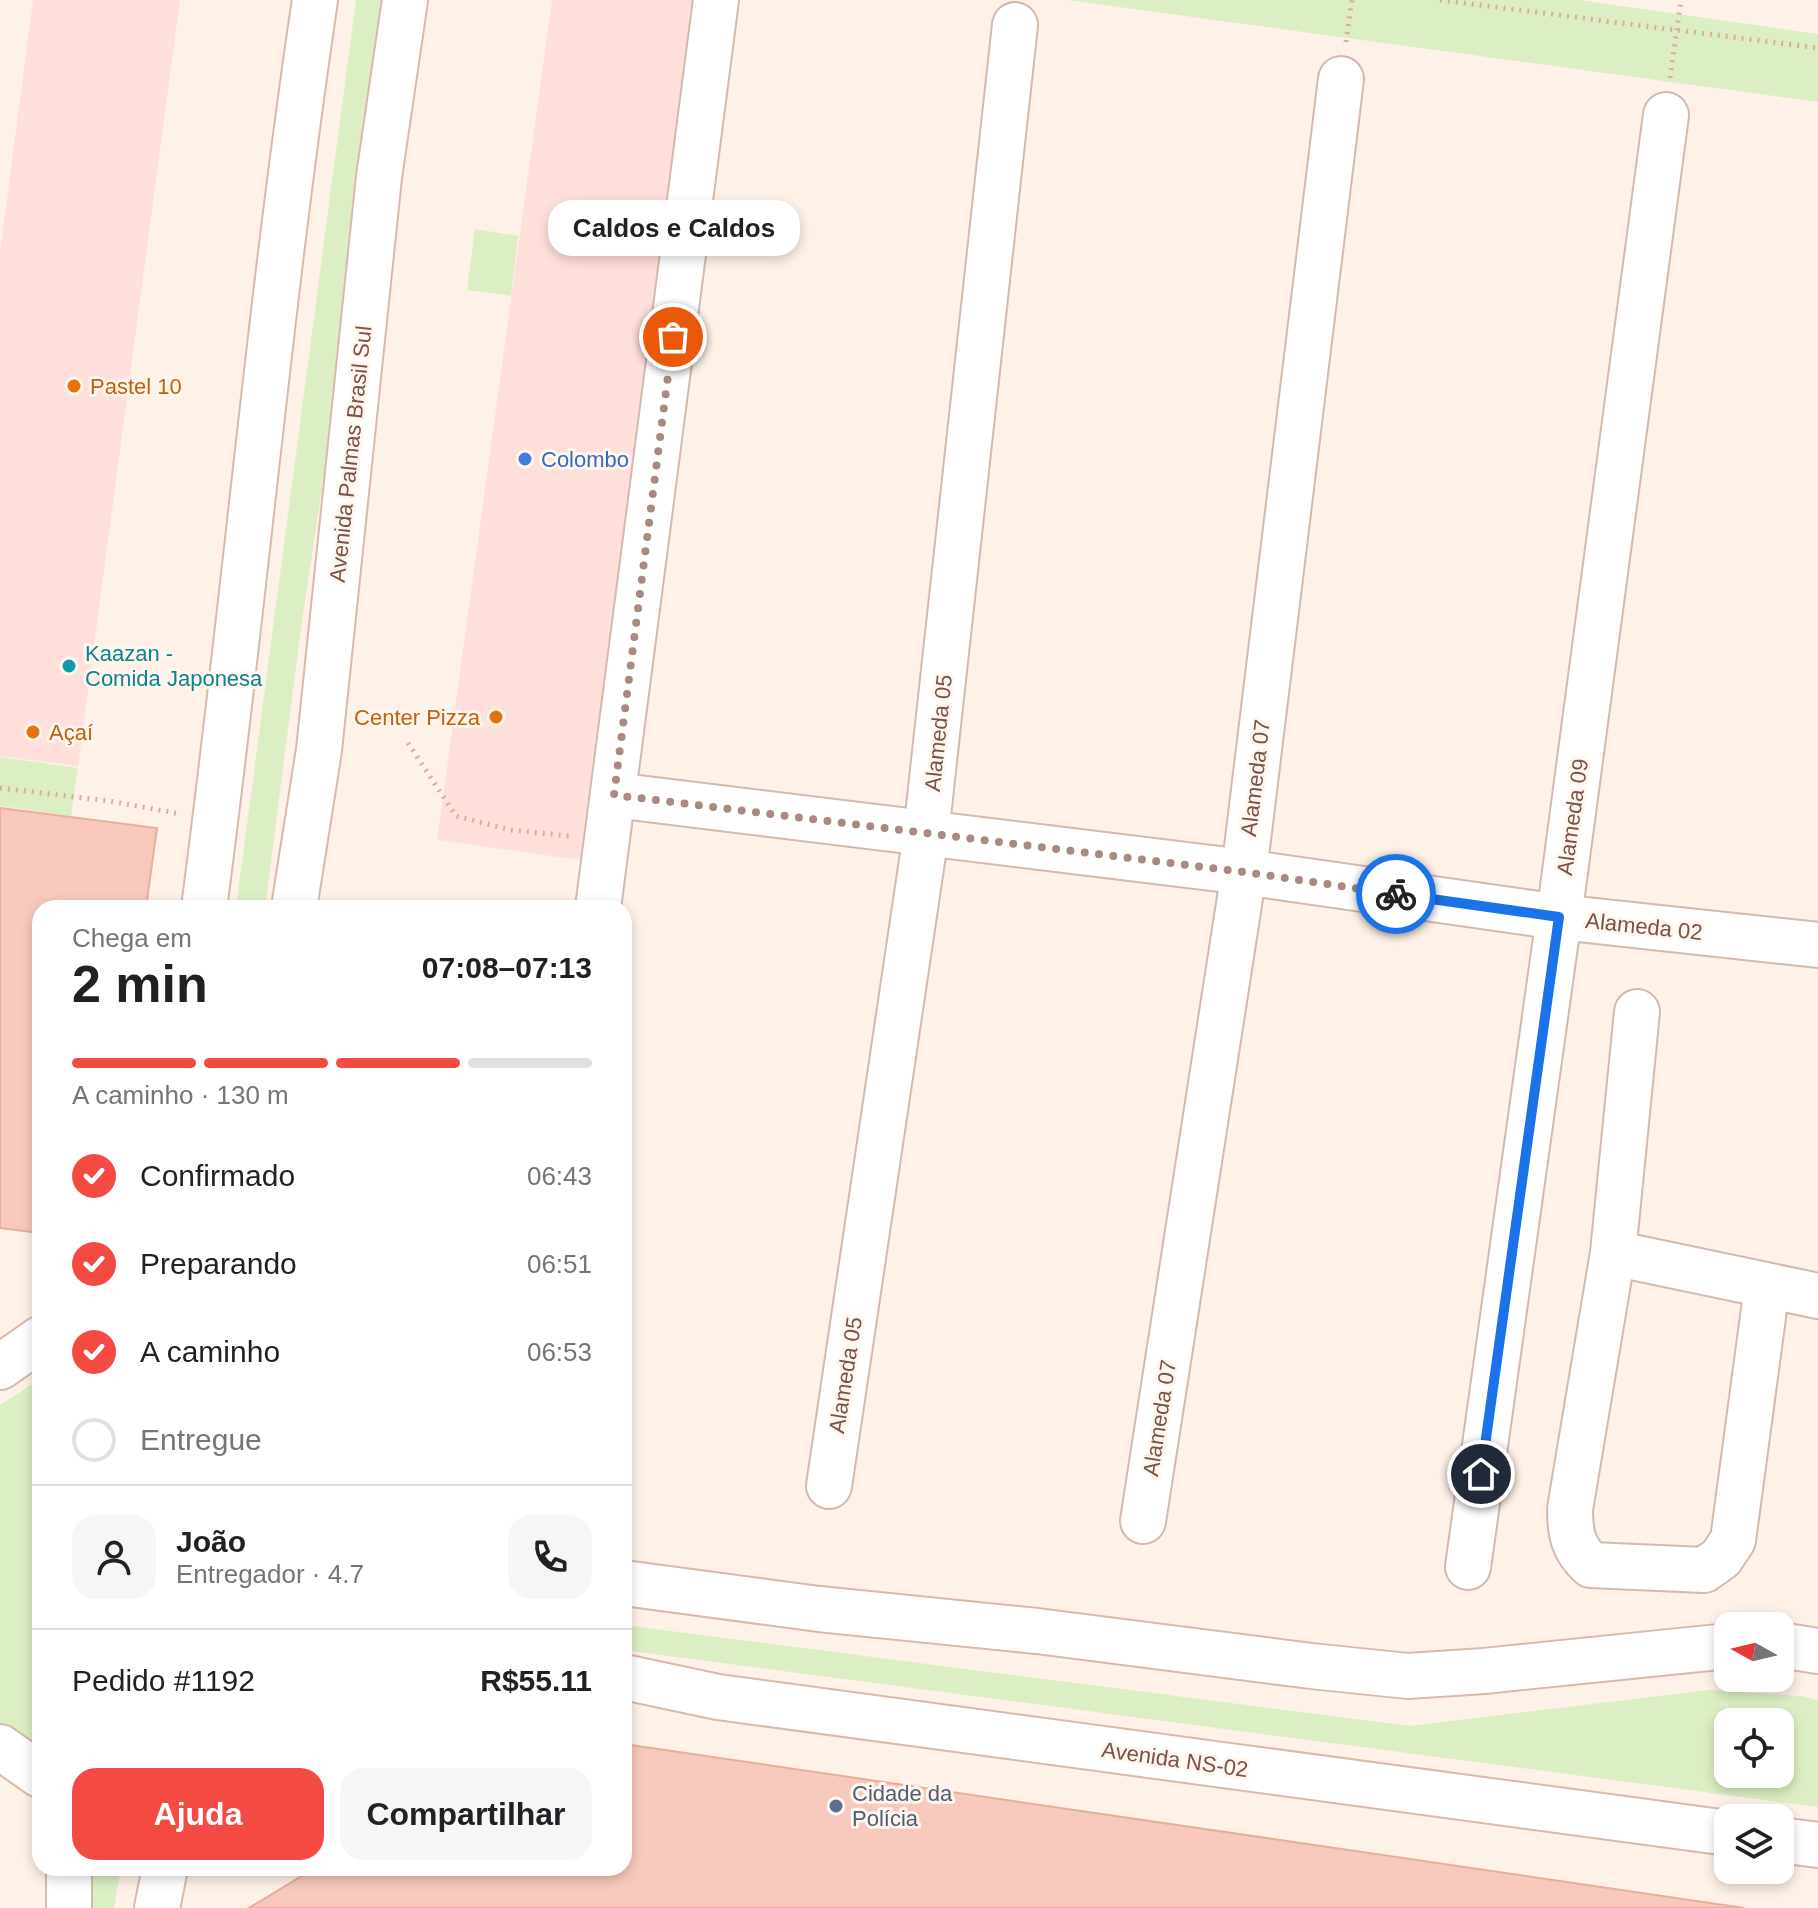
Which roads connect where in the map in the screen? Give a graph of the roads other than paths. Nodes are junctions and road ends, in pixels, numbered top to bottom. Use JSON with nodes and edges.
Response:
{"nodes":[{"id":1,"x":315,"y":0,"type":"edge"},
{"id":2,"x":405,"y":0,"type":"edge"},
{"id":3,"x":716,"y":0,"type":"edge"},
{"id":4,"x":1015,"y":25,"type":"dead end"},
{"id":5,"x":1341,"y":79,"type":"dead end"},
{"id":6,"x":1666,"y":115,"type":"road end"},
{"id":7,"x":614,"y":795,"type":"junction"},
{"id":8,"x":926,"y":834,"type":"junction"},
{"id":9,"x":1244,"y":872,"type":"junction"},
{"id":10,"x":205,"y":900,"type":"edge"},
{"id":11,"x":295,"y":900,"type":"edge"},
{"id":12,"x":599,"y":900,"type":"edge"},
{"id":13,"x":1559,"y":917,"type":"junction"},
{"id":14,"x":1818,"y":945,"type":"edge"},
{"id":15,"x":1637,"y":1012,"type":"dead end"},
{"id":16,"x":1613,"y":1253,"type":"junction"},
{"id":17,"x":1767,"y":1287,"type":"junction"},
{"id":18,"x":1818,"y":1296,"type":"edge"},
{"id":19,"x":32,"y":1345,"type":"edge"},
{"id":20,"x":0,"y":1367,"type":"edge"},
{"id":21,"x":829,"y":1486,"type":"dead end"},
{"id":22,"x":1143,"y":1521,"type":"dead end"},
{"id":23,"x":1468,"y":1567,"type":"dead end"},
{"id":24,"x":632,"y":1584,"type":"edge"},
{"id":25,"x":1714,"y":1647,"type":"edge"},
{"id":26,"x":1794,"y":1647,"type":"edge"},
{"id":27,"x":1818,"y":1651,"type":"edge"},
{"id":28,"x":632,"y":1679,"type":"edge"},
{"id":29,"x":0,"y":1747,"type":"edge"},
{"id":30,"x":32,"y":1769,"type":"edge"},
{"id":31,"x":1714,"y":1831,"type":"edge"},
{"id":32,"x":1794,"y":1842,"type":"edge"},
{"id":33,"x":1818,"y":1845,"type":"edge"},
{"id":34,"x":69,"y":1876,"type":"edge"},
{"id":35,"x":163,"y":1876,"type":"edge"},
{"id":36,"x":69,"y":1908,"type":"edge"},
{"id":37,"x":157,"y":1908,"type":"edge"}],
"edges":[{"from":1,"to":10,"type":"street"},
{"from":2,"to":11,"type":"street","name":"Avenida Palmas Brasil Sul"},
{"from":3,"to":7,"type":"street"},
{"from":4,"to":8,"type":"street","name":"Alameda 05"},
{"from":5,"to":9,"type":"street","name":"Alameda 07"},
{"from":6,"to":13,"type":"street","name":"Alameda 09"},
{"from":7,"to":8,"type":"street","name":"Alameda 02"},
{"from":7,"to":12,"type":"street"},
{"from":8,"to":9,"type":"street","name":"Alameda 02"},
{"from":8,"to":21,"type":"street","name":"Alameda 05"},
{"from":9,"to":13,"type":"street","name":"Alameda 02"},
{"from":9,"to":22,"type":"street","name":"Alameda 07"},
{"from":13,"to":14,"type":"street","name":"Alameda 02"},
{"from":13,"to":23,"type":"street","name":"Alameda 09"},
{"from":15,"to":16,"type":"street"},
{"from":16,"to":17,"type":"street"},
{"from":16,"to":17,"type":"street"},
{"from":17,"to":18,"type":"street"},
{"from":19,"to":20,"type":"street"},
{"from":24,"to":25,"type":"street"},
{"from":26,"to":27,"type":"street"},
{"from":28,"to":31,"type":"street","name":"Avenida NS-02"},
{"from":29,"to":30,"type":"street"},
{"from":32,"to":33,"type":"street"},
{"from":34,"to":36,"type":"street"},
{"from":35,"to":37,"type":"street"}]}
